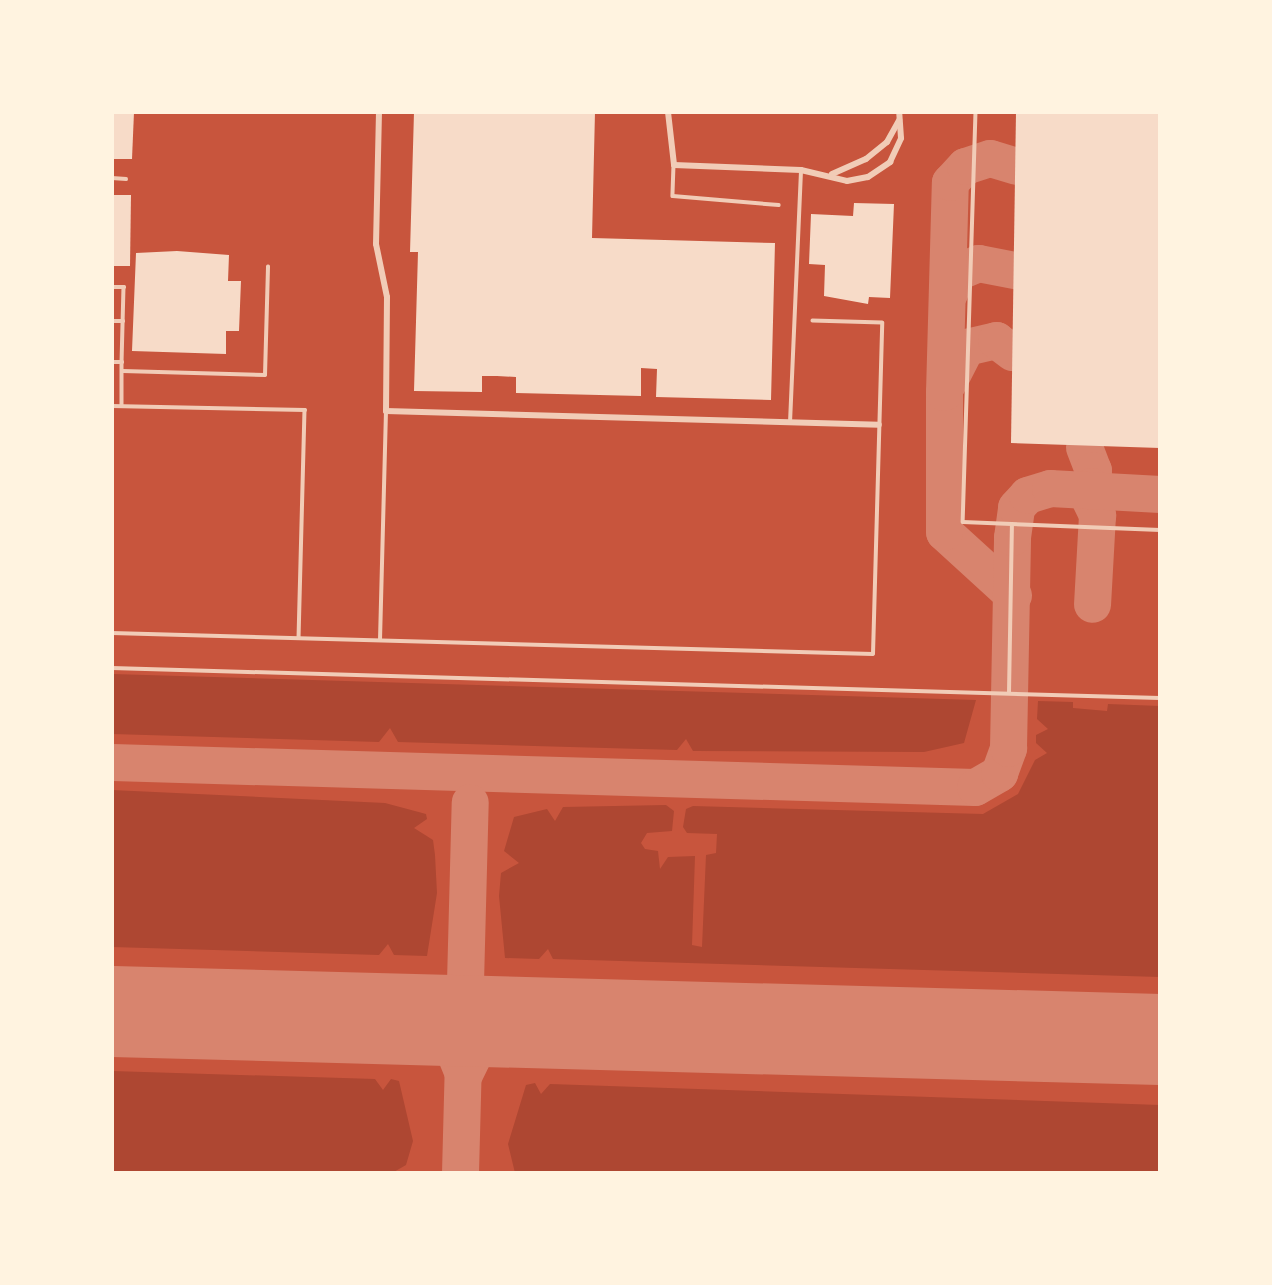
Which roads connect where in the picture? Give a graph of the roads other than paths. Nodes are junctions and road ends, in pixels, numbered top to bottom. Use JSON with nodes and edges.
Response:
{"nodes":[{"id":1,"x":379,"y":112,"type":"edge"},
{"id":2,"x":668,"y":112,"type":"edge"},
{"id":3,"x":976,"y":112,"type":"edge"},
{"id":4,"x":900,"y":115,"type":"edge"},
{"id":5,"x":674,"y":165,"type":"junction"},
{"id":6,"x":801,"y":170,"type":"junction"},
{"id":7,"x":832,"y":174,"type":"junction"},
{"id":8,"x":112,"y":178,"type":"edge"},
{"id":9,"x":126,"y":179,"type":"dead end"},
{"id":10,"x":779,"y":205,"type":"dead end"},
{"id":11,"x":268,"y":267,"type":"dead end"},
{"id":12,"x":112,"y":287,"type":"edge"},
{"id":13,"x":112,"y":321,"type":"edge"},
{"id":14,"x":123,"y":321,"type":"junction"},
{"id":15,"x":813,"y":321,"type":"dead end"},
{"id":16,"x":112,"y":362,"type":"edge"},
{"id":17,"x":122,"y":362,"type":"junction"},
{"id":18,"x":122,"y":371,"type":"junction"},
{"id":19,"x":112,"y":406,"type":"edge"},
{"id":20,"x":122,"y":406,"type":"junction"},
{"id":21,"x":386,"y":411,"type":"junction"},
{"id":22,"x":790,"y":423,"type":"junction"},
{"id":23,"x":879,"y":425,"type":"junction"},
{"id":24,"x":1012,"y":525,"type":"junction"},
{"id":25,"x":1160,"y":530,"type":"edge"},
{"id":26,"x":112,"y":633,"type":"edge"},
{"id":27,"x":299,"y":638,"type":"junction"},
{"id":28,"x":380,"y":640,"type":"junction"},
{"id":29,"x":112,"y":667,"type":"edge"},
{"id":30,"x":1009,"y":693,"type":"junction"},
{"id":31,"x":1160,"y":698,"type":"edge"}],
"edges":[{"from":1,"to":21,"type":"street"},
{"from":2,"to":5,"type":"street"},
{"from":3,"to":24,"type":"lane"},
{"from":4,"to":7,"type":"street"},
{"from":4,"to":7,"type":"street"},
{"from":5,"to":6,"type":"street"},
{"from":5,"to":10,"type":"lane"},
{"from":6,"to":7,"type":"street"},
{"from":6,"to":22,"type":"lane"},
{"from":8,"to":9,"type":"lane"},
{"from":11,"to":18,"type":"lane"},
{"from":12,"to":14,"type":"lane"},
{"from":13,"to":14,"type":"lane"},
{"from":14,"to":17,"type":"lane"},
{"from":15,"to":23,"type":"lane"},
{"from":16,"to":17,"type":"lane"},
{"from":17,"to":18,"type":"lane"},
{"from":18,"to":20,"type":"lane"},
{"from":19,"to":20,"type":"lane"},
{"from":20,"to":27,"type":"lane"},
{"from":21,"to":22,"type":"street"},
{"from":21,"to":28,"type":"lane"},
{"from":22,"to":23,"type":"street"},
{"from":23,"to":28,"type":"lane"},
{"from":24,"to":25,"type":"lane"},
{"from":24,"to":30,"type":"lane"},
{"from":26,"to":27,"type":"lane"},
{"from":27,"to":28,"type":"lane"},
{"from":29,"to":30,"type":"lane"},
{"from":30,"to":31,"type":"lane"}]}
